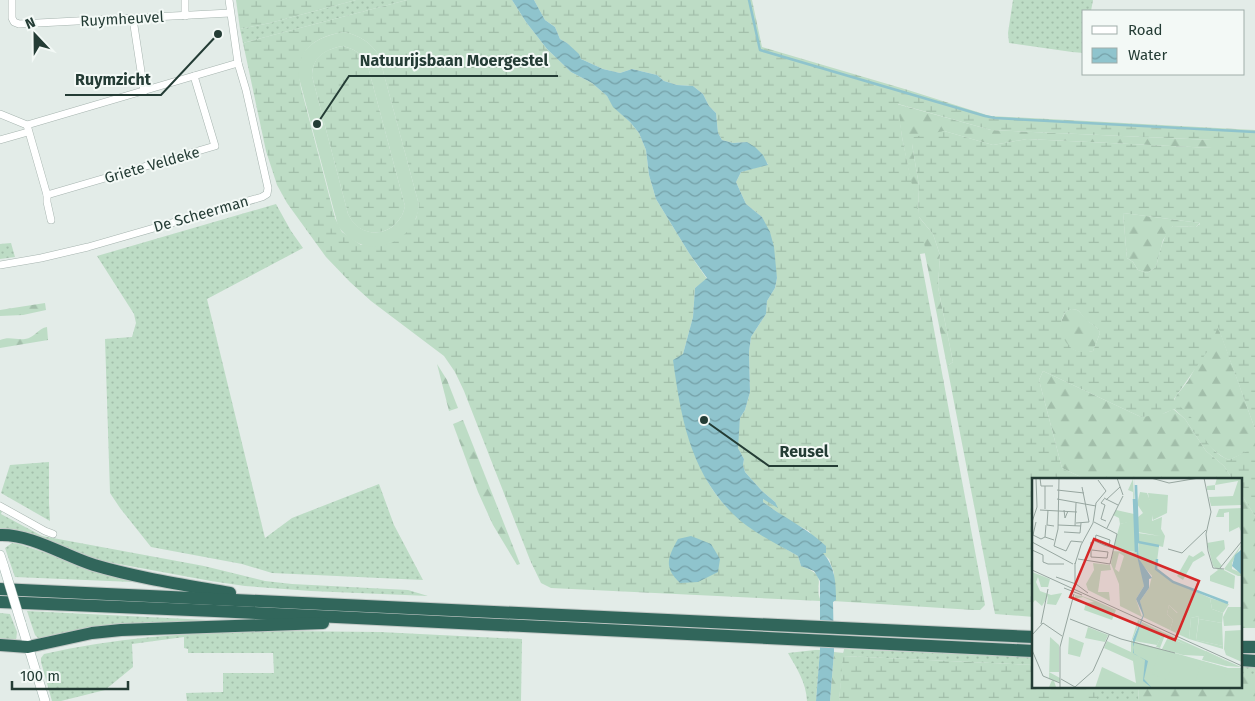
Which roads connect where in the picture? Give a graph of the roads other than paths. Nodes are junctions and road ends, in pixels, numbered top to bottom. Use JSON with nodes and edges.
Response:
{"nodes":[{"id":1,"x":12,"y":0,"type":"edge"},
{"id":2,"x":185,"y":0,"type":"edge"},
{"id":3,"x":229,"y":0,"type":"edge"},
{"id":4,"x":230,"y":13,"type":"junction"},
{"id":5,"x":185,"y":16,"type":"junction"},
{"id":6,"x":133,"y":18,"type":"junction"},
{"id":7,"x":238,"y":63,"type":"junction"},
{"id":8,"x":194,"y":76,"type":"junction"},
{"id":9,"x":144,"y":91,"type":"junction"},
{"id":10,"x":0,"y":114,"type":"edge"},
{"id":11,"x":27,"y":128,"type":"junction"},
{"id":12,"x":0,"y":140,"type":"edge"},
{"id":13,"x":47,"y":195,"type":"junction"},
{"id":14,"x":51,"y":220,"type":"dead end"},
{"id":15,"x":0,"y":264,"type":"edge"},
{"id":16,"x":0,"y":506,"type":"edge"},
{"id":17,"x":53,"y":534,"type":"dead end"},
{"id":18,"x":0,"y":535,"type":"edge"},
{"id":19,"x":0,"y":555,"type":"edge"},
{"id":20,"x":0,"y":589,"type":"edge"},
{"id":21,"x":0,"y":602,"type":"edge"},
{"id":22,"x":279,"y":602,"type":"junction"},
{"id":23,"x":399,"y":620,"type":"junction"},
{"id":24,"x":837,"y":635,"type":"junction"},
{"id":25,"x":1032,"y":637,"type":"edge"},
{"id":26,"x":0,"y":645,"type":"edge"},
{"id":27,"x":28,"y":647,"type":"junction"},
{"id":28,"x":1242,"y":647,"type":"edge"},
{"id":29,"x":1255,"y":647,"type":"edge"},
{"id":30,"x":1032,"y":650,"type":"edge"},
{"id":31,"x":1242,"y":660,"type":"edge"},
{"id":32,"x":1255,"y":661,"type":"edge"},
{"id":33,"x":45,"y":701,"type":"edge"}],
"edges":[{"from":1,"to":6,"type":"street","name":"Ruymheuvel"},
{"from":2,"to":5,"type":"street"},
{"from":3,"to":4,"type":"street","name":"De Scheerman"},
{"from":4,"to":5,"type":"street","name":"Ruymheuvel"},
{"from":4,"to":7,"type":"street","name":"De Scheerman"},
{"from":5,"to":6,"type":"street","name":"Ruymheuvel"},
{"from":6,"to":9,"type":"street"},
{"from":7,"to":8,"type":"street"},
{"from":7,"to":15,"type":"street","name":"De Scheerman"},
{"from":8,"to":9,"type":"street"},
{"from":8,"to":13,"type":"street","name":"Griete Veldeke"},
{"from":9,"to":11,"type":"street"},
{"from":10,"to":11,"type":"street"},
{"from":11,"to":12,"type":"street"},
{"from":11,"to":13,"type":"street"},
{"from":13,"to":14,"type":"street"},
{"from":16,"to":17,"type":"street"},
{"from":18,"to":22,"type":"highway"},
{"from":19,"to":27,"type":"main road","bridge":true},
{"from":20,"to":22,"type":"highway"},
{"from":21,"to":23,"type":"highway"},
{"from":22,"to":24,"type":"highway"},
{"from":23,"to":24,"type":"highway"},
{"from":23,"to":27,"type":"highway"},
{"from":24,"to":25,"type":"highway"},
{"from":24,"to":30,"type":"highway"},
{"from":26,"to":27,"type":"highway"},
{"from":27,"to":33,"type":"main road"},
{"from":28,"to":29,"type":"highway"},
{"from":31,"to":32,"type":"highway"}]}
